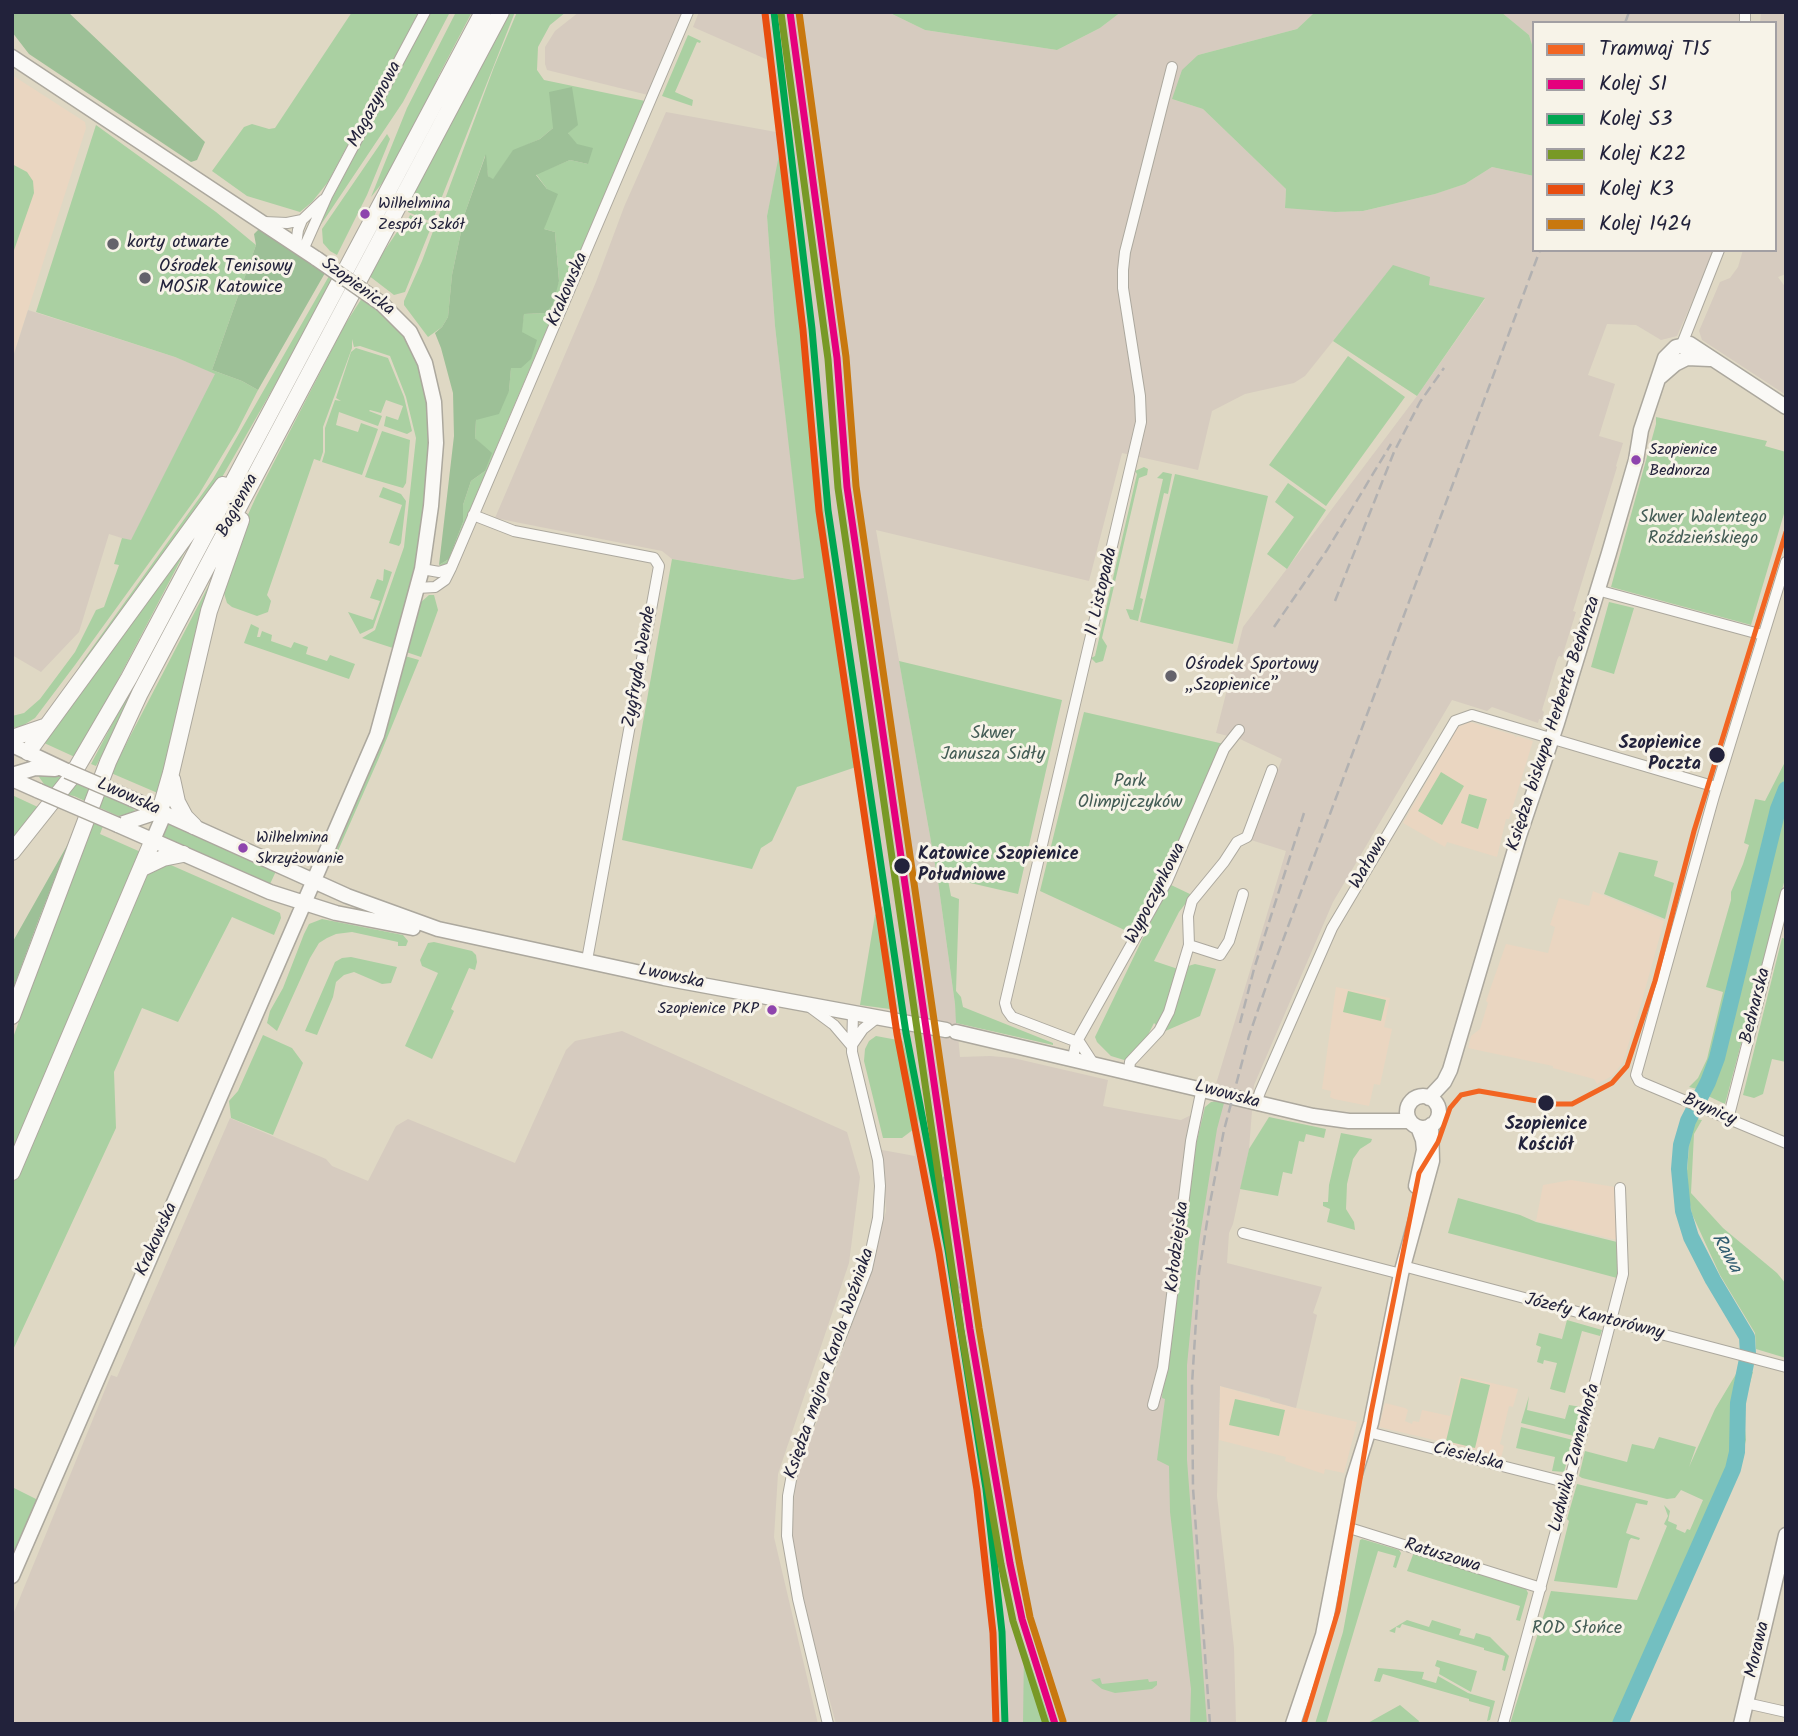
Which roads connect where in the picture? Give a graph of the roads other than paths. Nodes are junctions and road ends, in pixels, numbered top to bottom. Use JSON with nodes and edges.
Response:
{"nodes":[{"id":1,"x":425,"y":12,"type":"edge"},
{"id":2,"x":483,"y":12,"type":"edge"},
{"id":3,"x":501,"y":12,"type":"edge"},
{"id":4,"x":688,"y":12,"type":"edge"},
{"id":5,"x":12,"y":57,"type":"edge"},
{"id":6,"x":1172,"y":67,"type":"dead end"},
{"id":7,"x":327,"y":197,"type":"junction"},
{"id":8,"x":302,"y":220,"type":"junction"},
{"id":9,"x":259,"y":221,"type":"junction"},
{"id":10,"x":299,"y":247,"type":"junction"},
{"id":11,"x":1718,"y":252,"type":"edge"},
{"id":12,"x":1682,"y":344,"type":"junction"},
{"id":13,"x":1715,"y":359,"type":"junction"},
{"id":14,"x":1659,"y":378,"type":"junction"},
{"id":15,"x":1786,"y":407,"type":"edge"},
{"id":16,"x":261,"y":431,"type":"junction"},
{"id":17,"x":259,"y":468,"type":"junction"},
{"id":18,"x":473,"y":515,"type":"junction"},
{"id":19,"x":1786,"y":562,"type":"edge"},
{"id":20,"x":451,"y":568,"type":"junction"},
{"id":21,"x":422,"y":569,"type":"junction"},
{"id":22,"x":417,"y":587,"type":"junction"},
{"id":23,"x":1597,"y":590,"type":"junction"},
{"id":24,"x":1763,"y":635,"type":"junction"},
{"id":25,"x":47,"y":726,"type":"junction"},
{"id":26,"x":1239,"y":730,"type":"dead end"},
{"id":27,"x":12,"y":737,"type":"edge"},
{"id":28,"x":1551,"y":740,"type":"junction"},
{"id":29,"x":31,"y":768,"type":"edge"},
{"id":30,"x":1272,"y":769,"type":"dead end"},
{"id":31,"x":172,"y":773,"type":"junction"},
{"id":32,"x":12,"y":774,"type":"edge"},
{"id":33,"x":1716,"y":788,"type":"junction"},
{"id":34,"x":144,"y":807,"type":"junction"},
{"id":35,"x":118,"y":825,"type":"junction"},
{"id":36,"x":194,"y":826,"type":"junction"},
{"id":37,"x":153,"y":840,"type":"junction"},
{"id":38,"x":12,"y":852,"type":"edge"},
{"id":39,"x":183,"y":854,"type":"junction"},
{"id":40,"x":142,"y":868,"type":"junction"},
{"id":41,"x":315,"y":881,"type":"junction"},
{"id":42,"x":1786,"y":893,"type":"edge"},
{"id":43,"x":1244,"y":894,"type":"dead end"},
{"id":44,"x":304,"y":904,"type":"junction"},
{"id":45,"x":438,"y":929,"type":"junction"},
{"id":46,"x":1189,"y":945,"type":"junction"},
{"id":47,"x":587,"y":960,"type":"junction"},
{"id":48,"x":806,"y":1004,"type":"junction"},
{"id":49,"x":853,"y":1013,"type":"junction"},
{"id":50,"x":13,"y":1014,"type":"edge"},
{"id":51,"x":878,"y":1017,"type":"junction"},
{"id":52,"x":852,"y":1045,"type":"junction"},
{"id":53,"x":1077,"y":1052,"type":"junction"},
{"id":54,"x":1129,"y":1071,"type":"junction"},
{"id":55,"x":1202,"y":1088,"type":"junction"},
{"id":56,"x":1433,"y":1103,"type":"junction"},
{"id":57,"x":1256,"y":1104,"type":"junction"},
{"id":58,"x":1728,"y":1119,"type":"junction"},
{"id":59,"x":1417,"y":1120,"type":"junction"},
{"id":60,"x":1786,"y":1143,"type":"edge"},
{"id":61,"x":12,"y":1172,"type":"edge"},
{"id":62,"x":1620,"y":1188,"type":"dead end"},
{"id":63,"x":1243,"y":1233,"type":"dead end"},
{"id":64,"x":1402,"y":1270,"type":"junction"},
{"id":65,"x":1611,"y":1323,"type":"junction"},
{"id":66,"x":1786,"y":1367,"type":"edge"},
{"id":67,"x":1153,"y":1405,"type":"dead end"},
{"id":68,"x":1368,"y":1432,"type":"junction"},
{"id":69,"x":1569,"y":1483,"type":"junction"},
{"id":70,"x":1343,"y":1526,"type":"junction"},
{"id":71,"x":1786,"y":1535,"type":"edge"},
{"id":72,"x":12,"y":1576,"type":"edge"},
{"id":73,"x":1541,"y":1588,"type":"junction"},
{"id":74,"x":1746,"y":1703,"type":"junction"},
{"id":75,"x":1786,"y":1712,"type":"edge"},
{"id":76,"x":828,"y":1724,"type":"edge"},
{"id":77,"x":1293,"y":1724,"type":"edge"},
{"id":78,"x":1503,"y":1724,"type":"edge"},
{"id":79,"x":1741,"y":1724,"type":"edge"}],
"edges":[{"from":1,"to":7,"type":"street","name":"Magazynowa"},
{"from":2,"to":16,"type":"main road","name":"Bagienna"},
{"from":3,"to":17,"type":"main road","name":"Bagienna"},
{"from":4,"to":18,"type":"street","name":"Krakowska"},
{"from":5,"to":9,"type":"street","name":"Szopienicka"},
{"from":6,"to":53,"type":"street","name":"11 Listopada"},
{"from":7,"to":8,"type":"street","name":"Magazynowa"},
{"from":7,"to":10,"type":"street","name":"Magazynowa"},
{"from":8,"to":9,"type":"street"},
{"from":8,"to":10,"type":"street"},
{"from":9,"to":10,"type":"street","name":"Szopienicka"},
{"from":10,"to":21,"type":"street","name":"Szopienicka","bridge":true},
{"from":11,"to":12,"type":"street"},
{"from":12,"to":13,"type":"street"},
{"from":12,"to":14,"type":"street","name":"Księdza biskupa Herberta Bednorza"},
{"from":13,"to":14,"type":"street"},
{"from":13,"to":15,"type":"street"},
{"from":14,"to":23,"type":"street","name":"Księdza biskupa Herberta Bednorza"},
{"from":16,"to":25,"type":"main road"},
{"from":16,"to":38,"type":"main road","name":"Bagienna"},
{"from":17,"to":31,"type":"main road"},
{"from":17,"to":50,"type":"main road","name":"Bagienna"},
{"from":18,"to":20,"type":"street","name":"Krakowska"},
{"from":18,"to":47,"type":"street","name":"Zygfryda Wende"},
{"from":19,"to":24,"type":"street"},
{"from":20,"to":21,"type":"street"},
{"from":20,"to":22,"type":"street"},
{"from":21,"to":22,"type":"street","name":"Szopienicka"},
{"from":22,"to":41,"type":"street"},
{"from":23,"to":24,"type":"street"},
{"from":23,"to":28,"type":"street","name":"Księdza biskupa Herberta Bednorza"},
{"from":24,"to":33,"type":"street"},
{"from":25,"to":27,"type":"main road"},
{"from":25,"to":29,"type":"main road"},
{"from":26,"to":53,"type":"street","name":"Wypoczynkowa"},
{"from":28,"to":33,"type":"street","name":"Wałowa"},
{"from":28,"to":56,"type":"street","name":"Księdza biskupa Herberta Bednorza"},
{"from":28,"to":57,"type":"street","name":"Wałowa"},
{"from":29,"to":32,"type":"street"},
{"from":29,"to":32,"type":"street","name":"Lwowska"},
{"from":29,"to":34,"type":"street","name":"Lwowska","bridge":true},
{"from":29,"to":35,"type":"street","name":"Lwowska","bridge":true},
{"from":30,"to":46,"type":"street"},
{"from":31,"to":34,"type":"main road"},
{"from":31,"to":36,"type":"main road"},
{"from":33,"to":58,"type":"street","name":"Brynicy"},
{"from":34,"to":35,"type":"street"},
{"from":34,"to":36,"type":"street","name":"Lwowska"},
{"from":34,"to":37,"type":"street"},
{"from":35,"to":37,"type":"street","name":"Lwowska"},
{"from":36,"to":41,"type":"street","name":"Lwowska"},
{"from":37,"to":39,"type":"street","name":"Lwowska"},
{"from":37,"to":40,"type":"main road"},
{"from":39,"to":40,"type":"main road"},
{"from":39,"to":44,"type":"street","name":"Lwowska"},
{"from":40,"to":61,"type":"main road"},
{"from":41,"to":44,"type":"street","name":"Krakowska"},
{"from":41,"to":45,"type":"street","name":"Lwowska"},
{"from":42,"to":58,"type":"street","name":"Bednarska"},
{"from":43,"to":46,"type":"street"},
{"from":44,"to":45,"type":"street","name":"Lwowska"},
{"from":44,"to":72,"type":"street","name":"Krakowska"},
{"from":45,"to":47,"type":"street","name":"Lwowska"},
{"from":46,"to":54,"type":"street"},
{"from":47,"to":48,"type":"street","name":"Lwowska"},
{"from":48,"to":49,"type":"street","name":"Lwowska"},
{"from":48,"to":52,"type":"street"},
{"from":49,"to":51,"type":"street","name":"Lwowska"},
{"from":49,"to":52,"type":"street","name":"Księdza majora Karola Woźniaka"},
{"from":51,"to":52,"type":"street"},
{"from":51,"to":53,"type":"street","name":"Lwowska"},
{"from":52,"to":76,"type":"street","name":"Księdza majora Karola Woźniaka"},
{"from":53,"to":54,"type":"street","name":"Lwowska"},
{"from":54,"to":55,"type":"street","name":"Lwowska"},
{"from":55,"to":57,"type":"street","name":"Lwowska"},
{"from":55,"to":67,"type":"street","name":"Kołodziejska"},
{"from":56,"to":59,"type":"street","name":"Księdza biskupa Herberta Bednorza"},
{"from":56,"to":59,"type":"street"},
{"from":57,"to":59,"type":"street","name":"Lwowska"},
{"from":58,"to":60,"type":"street","name":"Brynicy"},
{"from":59,"to":64,"type":"street"},
{"from":62,"to":65,"type":"street","name":"Ludwika Zamenhofa"},
{"from":63,"to":64,"type":"street","name":"Józefy Kantorówny"},
{"from":64,"to":65,"type":"street","name":"Józefy Kantorówny"},
{"from":64,"to":68,"type":"street"},
{"from":65,"to":66,"type":"street","name":"Józefy Kantorówny"},
{"from":65,"to":69,"type":"street","name":"Ludwika Zamenhofa"},
{"from":68,"to":69,"type":"street","name":"Ciesielska"},
{"from":68,"to":70,"type":"street"},
{"from":69,"to":73,"type":"street","name":"Ludwika Zamenhofa"},
{"from":70,"to":73,"type":"street","name":"Ratuszowa"},
{"from":70,"to":77,"type":"street"},
{"from":71,"to":74,"type":"street","name":"Morawa"},
{"from":73,"to":78,"type":"street","name":"Ludwika Zamenhofa"},
{"from":74,"to":75,"type":"street"},
{"from":74,"to":79,"type":"street","name":"Morawa"}]}
